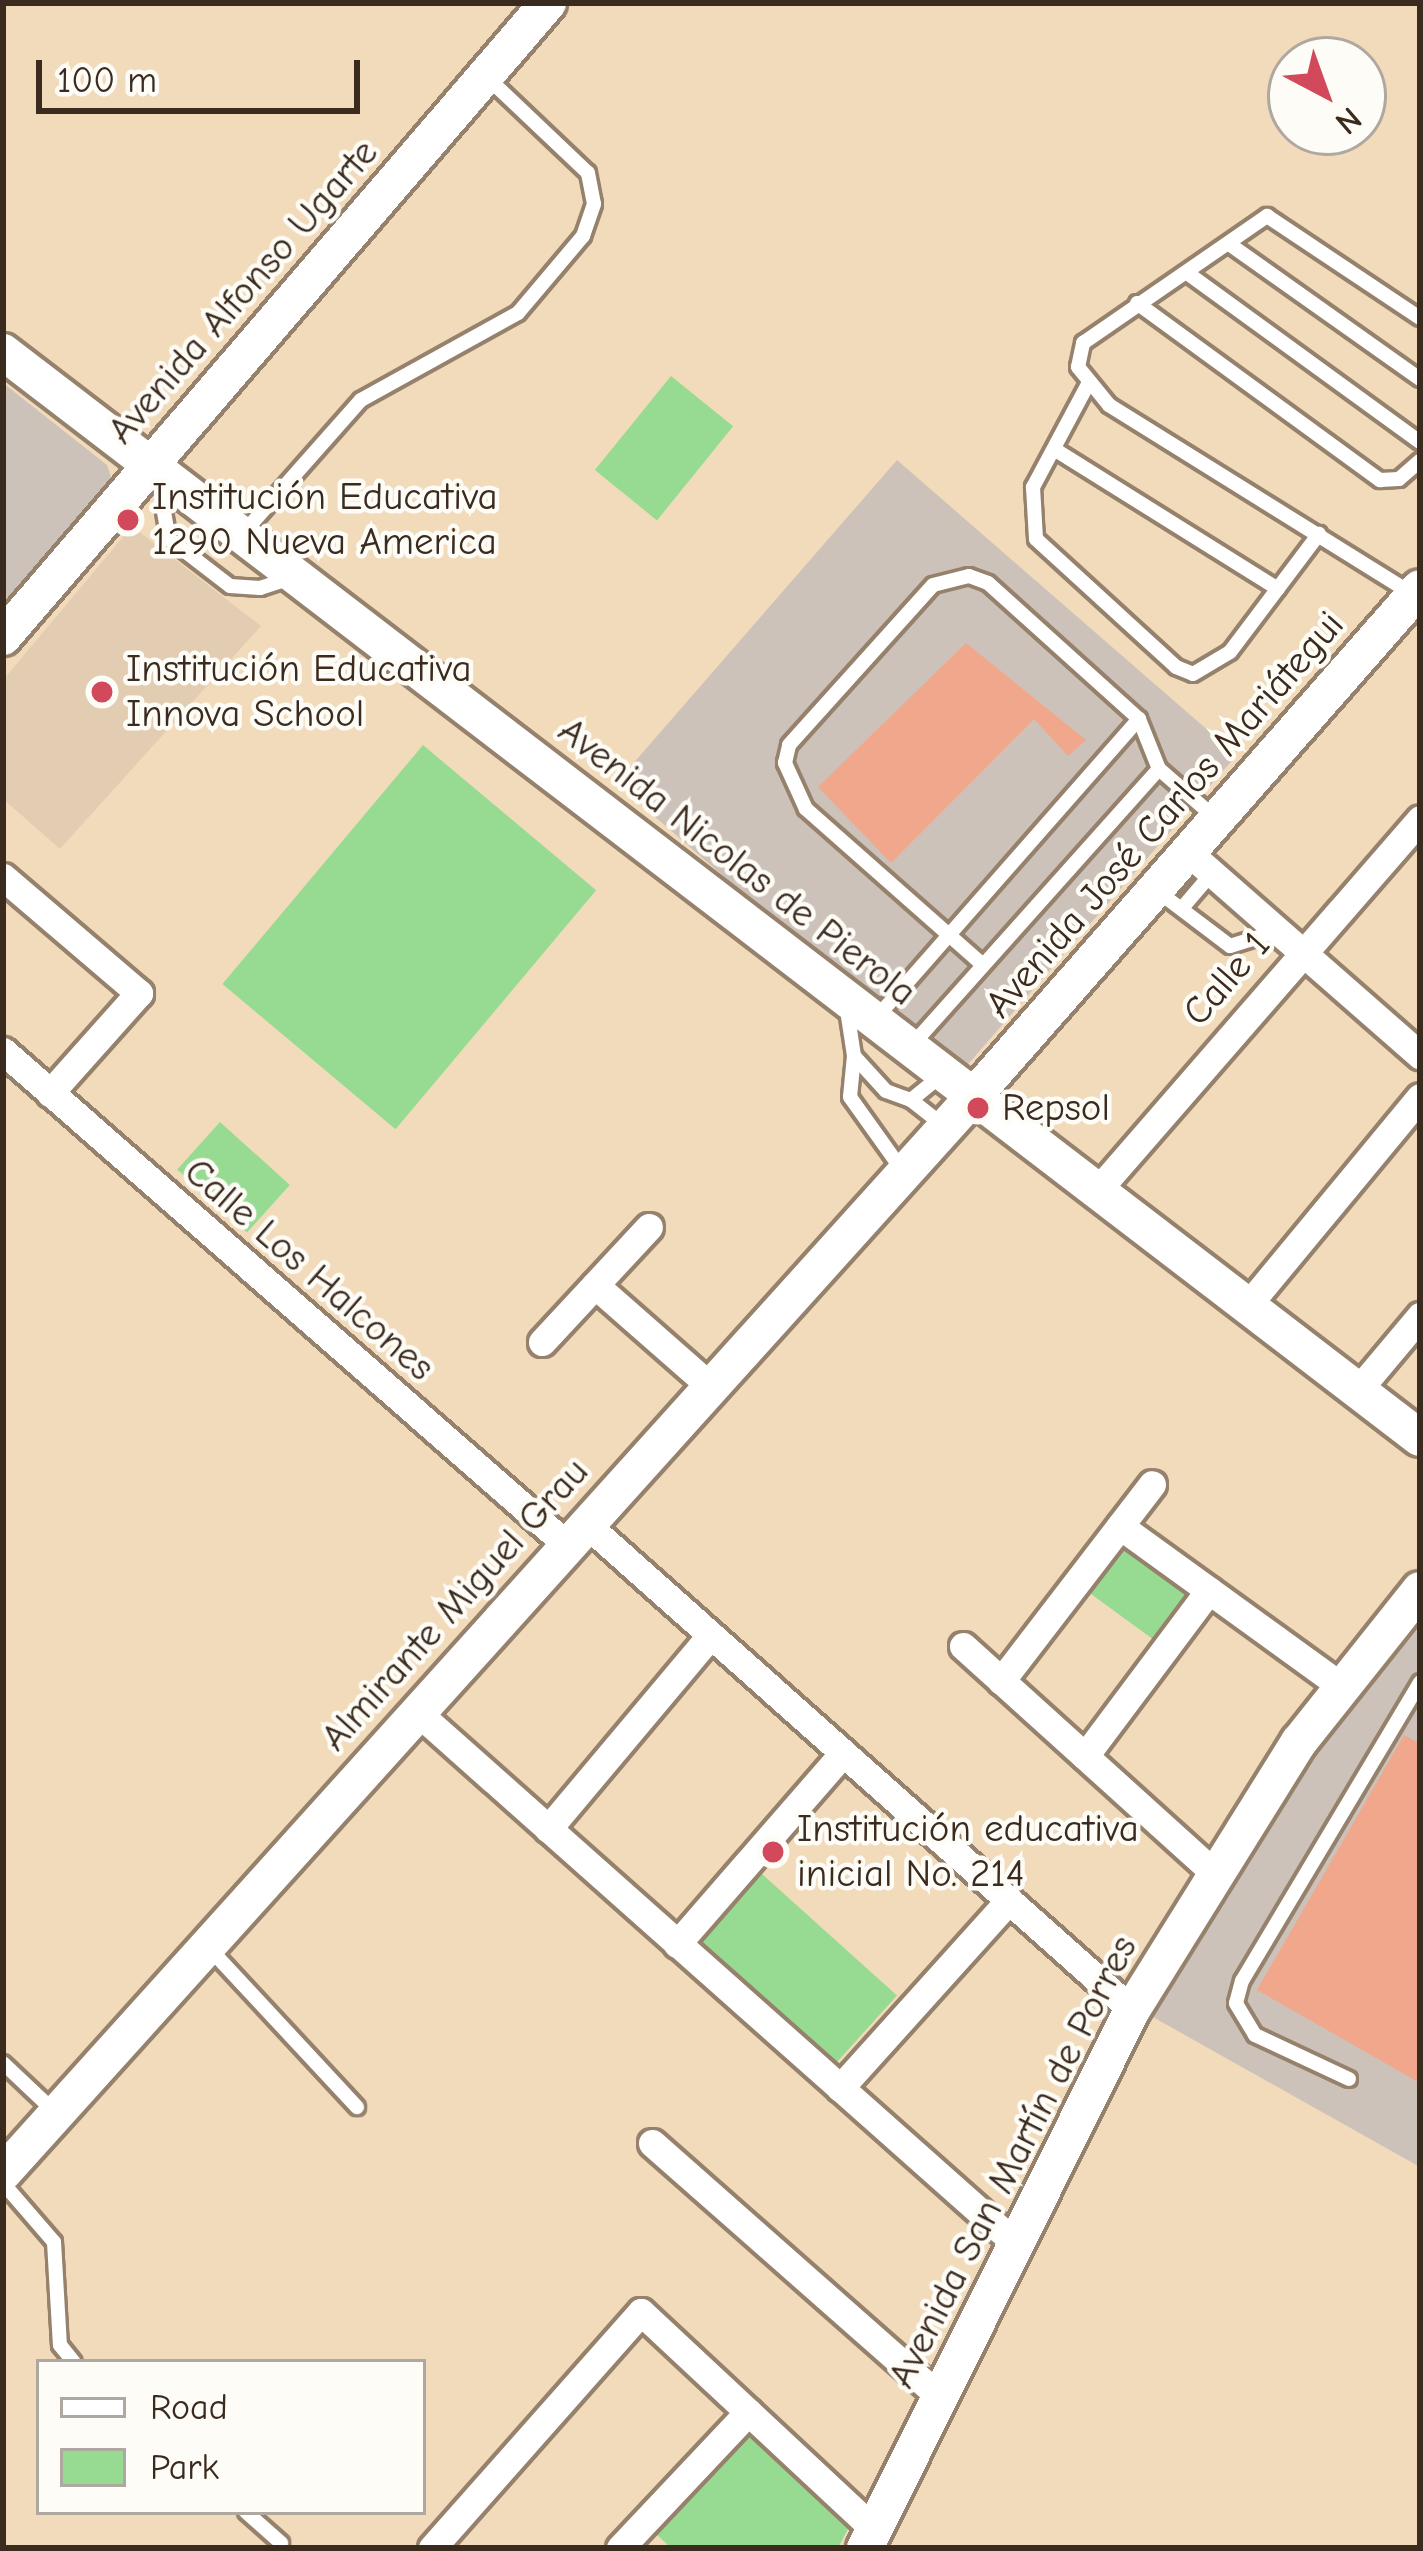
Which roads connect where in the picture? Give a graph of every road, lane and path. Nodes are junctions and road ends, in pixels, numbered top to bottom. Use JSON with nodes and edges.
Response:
{"nodes":[{"id":1,"x":548,"y":3,"type":"edge"},
{"id":2,"x":486,"y":75,"type":"junction"},
{"id":3,"x":1232,"y":246,"type":"junction"},
{"id":4,"x":1190,"y":275,"type":"junction"},
{"id":5,"x":1137,"y":303,"type":"junction"},
{"id":6,"x":1420,"y":318,"type":"edge"},
{"id":7,"x":3,"y":352,"type":"edge"},
{"id":8,"x":1420,"y":379,"type":"edge"},
{"id":9,"x":1087,"y":386,"type":"junction"},
{"id":10,"x":1420,"y":442,"type":"edge"},
{"id":11,"x":1054,"y":448,"type":"junction"},
{"id":12,"x":1420,"y":461,"type":"edge"},
{"id":13,"x":162,"y":474,"type":"junction"},
{"id":14,"x":1319,"y":534,"type":"junction"},
{"id":15,"x":242,"y":536,"type":"junction"},
{"id":16,"x":295,"y":576,"type":"junction"},
{"id":17,"x":1278,"y":589,"type":"junction"},
{"id":18,"x":1417,"y":591,"type":"edge"},
{"id":19,"x":3,"y":637,"type":"edge"},
{"id":20,"x":1139,"y":719,"type":"junction"},
{"id":21,"x":1159,"y":770,"type":"junction"},
{"id":22,"x":1420,"y":819,"type":"edge"},
{"id":23,"x":1217,"y":820,"type":"junction"},
{"id":24,"x":1200,"y":863,"type":"junction"},
{"id":25,"x":3,"y":877,"type":"edge"},
{"id":26,"x":1170,"y":898,"type":"junction"},
{"id":27,"x":1278,"y":931,"type":"junction"},
{"id":28,"x":948,"y":934,"type":"junction"},
{"id":29,"x":1301,"y":952,"type":"junction"},
{"id":30,"x":982,"y":964,"type":"junction"},
{"id":31,"x":860,"y":1010,"type":"junction"},
{"id":32,"x":910,"y":1048,"type":"junction"},
{"id":33,"x":3,"y":1051,"type":"edge"},
{"id":34,"x":1420,"y":1055,"type":"edge"},
{"id":35,"x":854,"y":1056,"type":"junction"},
{"id":36,"x":943,"y":1073,"type":"junction"},
{"id":37,"x":50,"y":1093,"type":"junction"},
{"id":38,"x":1420,"y":1096,"type":"edge"},
{"id":39,"x":973,"y":1097,"type":"junction"},
{"id":40,"x":911,"y":1100,"type":"junction"},
{"id":41,"x":946,"y":1127,"type":"junction"},
{"id":42,"x":904,"y":1173,"type":"junction"},
{"id":43,"x":1096,"y":1192,"type":"junction"},
{"id":44,"x":649,"y":1227,"type":"dead end"},
{"id":45,"x":595,"y":1285,"type":"junction"},
{"id":46,"x":1247,"y":1306,"type":"junction"},
{"id":47,"x":1420,"y":1316,"type":"edge"},
{"id":48,"x":542,"y":1342,"type":"dead end"},
{"id":49,"x":710,"y":1386,"type":"junction"},
{"id":50,"x":1358,"y":1390,"type":"junction"},
{"id":51,"x":1420,"y":1438,"type":"edge"},
{"id":52,"x":1152,"y":1484,"type":"dead end"},
{"id":53,"x":1120,"y":1526,"type":"junction"},
{"id":54,"x":575,"y":1533,"type":"junction"},
{"id":55,"x":1420,"y":1589,"type":"edge"},
{"id":56,"x":1209,"y":1590,"type":"junction"},
{"id":57,"x":711,"y":1635,"type":"junction"},
{"id":58,"x":963,"y":1646,"type":"dead end"},
{"id":59,"x":1001,"y":1681,"type":"junction"},
{"id":60,"x":1420,"y":1682,"type":"edge"},
{"id":61,"x":1342,"y":1686,"type":"junction"},
{"id":62,"x":416,"y":1712,"type":"junction"},
{"id":63,"x":844,"y":1753,"type":"junction"},
{"id":64,"x":1085,"y":1756,"type":"junction"},
{"id":65,"x":548,"y":1829,"type":"junction"},
{"id":66,"x":1214,"y":1873,"type":"junction"},
{"id":67,"x":1009,"y":1900,"type":"junction"},
{"id":68,"x":677,"y":1944,"type":"junction"},
{"id":69,"x":207,"y":1945,"type":"junction"},
{"id":70,"x":1132,"y":2011,"type":"junction"},
{"id":71,"x":3,"y":2063,"type":"edge"},
{"id":72,"x":1349,"y":2079,"type":"dead end"},
{"id":73,"x":840,"y":2088,"type":"junction"},
{"id":74,"x":357,"y":2107,"type":"dead end"},
{"id":75,"x":56,"y":2113,"type":"junction"},
{"id":76,"x":652,"y":2143,"type":"dead end"},
{"id":77,"x":3,"y":2173,"type":"edge"},
{"id":78,"x":3,"y":2182,"type":"edge"},
{"id":79,"x":1013,"y":2241,"type":"junction"},
{"id":80,"x":72,"y":2359,"type":"edge"},
{"id":81,"x":940,"y":2397,"type":"junction"},
{"id":82,"x":748,"y":2412,"type":"junction"},
{"id":83,"x":249,"y":2515,"type":"edge"},
{"id":84,"x":870,"y":2538,"type":"edge"},
{"id":85,"x":281,"y":2543,"type":"dead end"},
{"id":86,"x":432,"y":2548,"type":"edge"},
{"id":87,"x":620,"y":2548,"type":"edge"}],
"edges":[{"from":1,"to":2,"type":"street","name":"Avenida Alfonso Ugarte"},
{"from":2,"to":13,"type":"street","name":"Avenida Alfonso Ugarte"},
{"from":2,"to":15,"type":"lane"},
{"from":3,"to":4,"type":"lane"},
{"from":3,"to":6,"type":"lane"},
{"from":3,"to":8,"type":"lane"},
{"from":4,"to":5,"type":"lane"},
{"from":4,"to":10,"type":"lane"},
{"from":5,"to":9,"type":"lane"},
{"from":5,"to":12,"type":"lane"},
{"from":7,"to":13,"type":"street","name":"Avenida Nicolas de Pierola"},
{"from":9,"to":11,"type":"lane"},
{"from":9,"to":14,"type":"lane"},
{"from":11,"to":17,"type":"lane"},
{"from":11,"to":17,"type":"lane"},
{"from":13,"to":15,"type":"street","name":"Avenida Nicolas de Pierola"},
{"from":13,"to":16,"type":"lane"},
{"from":13,"to":19,"type":"street","name":"Avenida Alfonso Ugarte"},
{"from":14,"to":17,"type":"lane"},
{"from":14,"to":18,"type":"lane"},
{"from":15,"to":16,"type":"street","name":"Avenida Nicolas de Pierola"},
{"from":16,"to":31,"type":"street","name":"Avenida Nicolas de Pierola"},
{"from":18,"to":23,"type":"street","name":"Avenida José Carlos Mariátegui"},
{"from":20,"to":21,"type":"lane"},
{"from":20,"to":28,"type":"lane"},
{"from":20,"to":28,"type":"lane"},
{"from":21,"to":23,"type":"lane"},
{"from":21,"to":30,"type":"lane"},
{"from":22,"to":29,"type":"street","name":"Calle 1"},
{"from":23,"to":24,"type":"street","name":"Avenida José Carlos Mariátegui"},
{"from":24,"to":26,"type":"street","name":"Avenida José Carlos Mariátegui"},
{"from":24,"to":27,"type":"street"},
{"from":25,"to":37,"type":"street"},
{"from":26,"to":27,"type":"lane"},
{"from":26,"to":39,"type":"street","name":"Avenida José Carlos Mariátegui"},
{"from":27,"to":29,"type":"street"},
{"from":28,"to":30,"type":"lane"},
{"from":28,"to":31,"type":"lane"},
{"from":29,"to":34,"type":"street"},
{"from":29,"to":43,"type":"street","name":"Calle 1"},
{"from":30,"to":32,"type":"lane"},
{"from":31,"to":32,"type":"street","name":"Avenida Nicolas de Pierola"},
{"from":31,"to":35,"type":"lane"},
{"from":32,"to":36,"type":"street","name":"Avenida Nicolas de Pierola"},
{"from":33,"to":37,"type":"street","name":"Calle Los Halcones"},
{"from":35,"to":40,"type":"lane"},
{"from":35,"to":42,"type":"lane"},
{"from":36,"to":39,"type":"street","name":"Avenida Nicolas de Pierola"},
{"from":36,"to":40,"type":"lane"},
{"from":37,"to":54,"type":"street","name":"Calle Los Halcones"},
{"from":38,"to":46,"type":"street"},
{"from":39,"to":41,"type":"street","name":"Almirante Miguel Grau"},
{"from":39,"to":43,"type":"street","name":"Avenida Nicolas de Pierola"},
{"from":40,"to":41,"type":"lane"},
{"from":41,"to":42,"type":"street","name":"Almirante Miguel Grau"},
{"from":42,"to":49,"type":"street","name":"Almirante Miguel Grau"},
{"from":43,"to":46,"type":"street","name":"Avenida Nicolas de Pierola"},
{"from":44,"to":45,"type":"street"},
{"from":45,"to":48,"type":"street"},
{"from":45,"to":49,"type":"street"},
{"from":46,"to":50,"type":"street","name":"Avenida Nicolas de Pierola"},
{"from":47,"to":50,"type":"street"},
{"from":49,"to":54,"type":"street","name":"Almirante Miguel Grau"},
{"from":50,"to":51,"type":"street","name":"Avenida Nicolas de Pierola"},
{"from":52,"to":53,"type":"street"},
{"from":53,"to":56,"type":"street"},
{"from":53,"to":59,"type":"street"},
{"from":54,"to":57,"type":"street","name":"Calle Los Halcones"},
{"from":54,"to":62,"type":"street","name":"Almirante Miguel Grau"},
{"from":55,"to":61,"type":"street","name":"Avenida San Martín de Porres"},
{"from":56,"to":61,"type":"street"},
{"from":56,"to":64,"type":"street"},
{"from":57,"to":63,"type":"street","name":"Calle Los Halcones"},
{"from":57,"to":65,"type":"street"},
{"from":58,"to":59,"type":"street"},
{"from":59,"to":64,"type":"street"},
{"from":60,"to":72,"type":"lane"},
{"from":61,"to":66,"type":"street","name":"Avenida San Martín de Porres"},
{"from":62,"to":65,"type":"street"},
{"from":62,"to":69,"type":"street","name":"Almirante Miguel Grau"},
{"from":63,"to":67,"type":"street","name":"Calle Los Halcones"},
{"from":63,"to":68,"type":"street"},
{"from":64,"to":66,"type":"street"},
{"from":65,"to":68,"type":"street"},
{"from":66,"to":70,"type":"street","name":"Avenida San Martín de Porres"},
{"from":67,"to":70,"type":"street","name":"Calle Los Halcones"},
{"from":67,"to":73,"type":"street"},
{"from":68,"to":73,"type":"street"},
{"from":69,"to":74,"type":"lane"},
{"from":69,"to":75,"type":"street","name":"Almirante Miguel Grau"},
{"from":70,"to":79,"type":"street","name":"Avenida San Martín de Porres"},
{"from":71,"to":75,"type":"lane"},
{"from":73,"to":79,"type":"street"},
{"from":75,"to":77,"type":"street","name":"Almirante Miguel Grau"},
{"from":76,"to":81,"type":"street"},
{"from":78,"to":80,"type":"lane"},
{"from":79,"to":81,"type":"street","name":"Avenida San Martín de Porres"},
{"from":81,"to":84,"type":"street","name":"Avenida San Martín de Porres"},
{"from":82,"to":84,"type":"street"},
{"from":82,"to":86,"type":"street"},
{"from":82,"to":87,"type":"street"},
{"from":83,"to":85,"type":"lane"}]}
